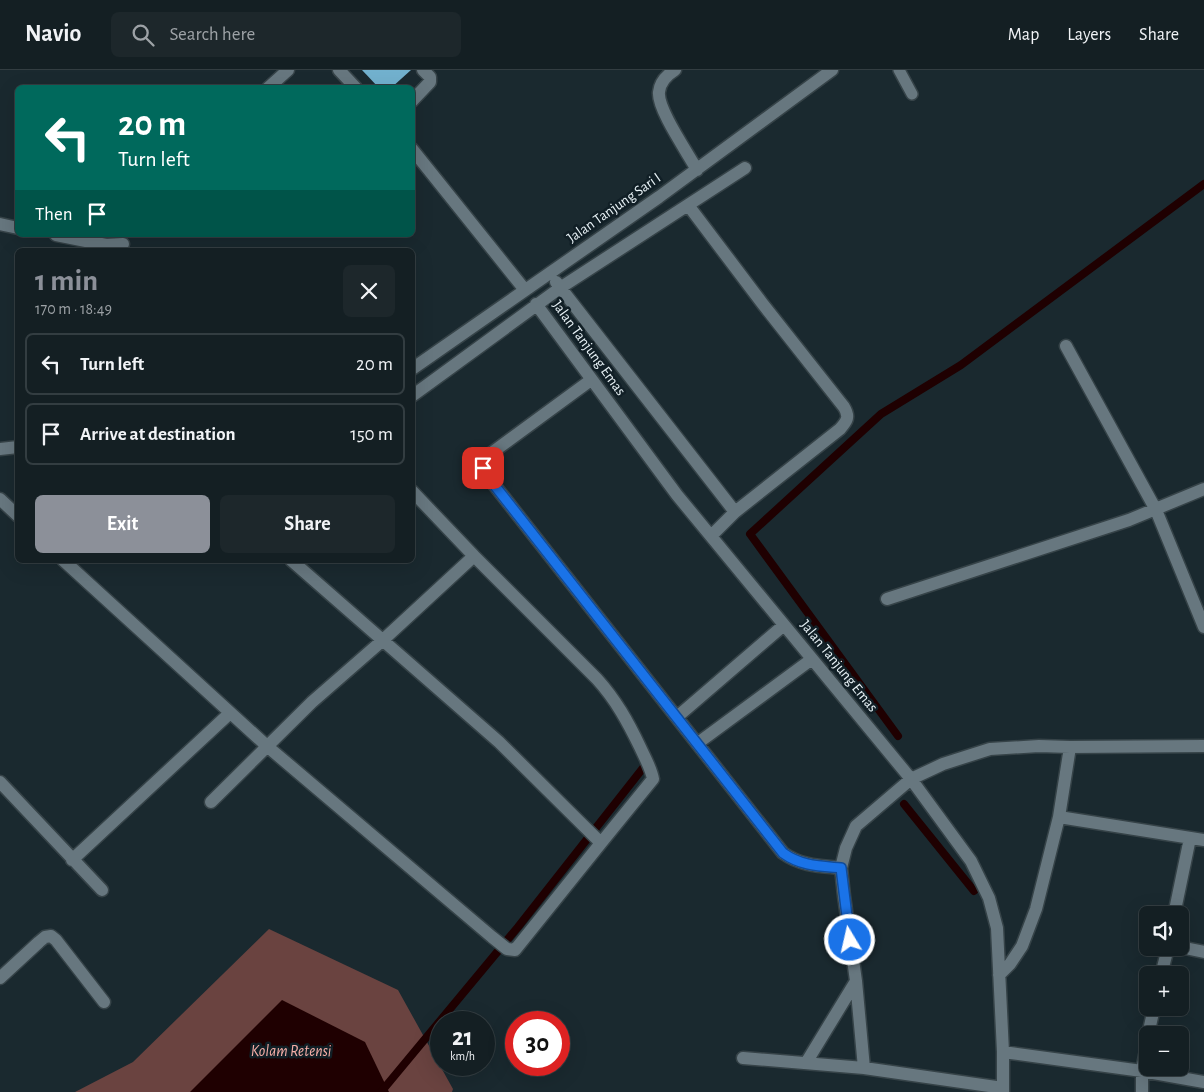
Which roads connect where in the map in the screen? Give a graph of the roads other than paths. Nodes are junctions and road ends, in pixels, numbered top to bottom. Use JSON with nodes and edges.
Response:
{"nodes":[{"id":1,"x":288,"y":70,"type":"edge"},
{"id":2,"x":339,"y":70,"type":"edge"},
{"id":3,"x":423,"y":70,"type":"edge"},
{"id":4,"x":675,"y":70,"type":"edge"},
{"id":5,"x":832,"y":70,"type":"edge"},
{"id":6,"x":899,"y":70,"type":"edge"},
{"id":7,"x":816,"y":75,"type":"edge"},
{"id":8,"x":271,"y":85,"type":"edge"},
{"id":9,"x":353,"y":85,"type":"edge"},
{"id":10,"x":912,"y":94,"type":"dead end"},
{"id":11,"x":415,"y":98,"type":"edge"},
{"id":12,"x":415,"y":153,"type":"edge"},
{"id":13,"x":745,"y":168,"type":"dead end"},
{"id":14,"x":697,"y":170,"type":"junction"},
{"id":15,"x":688,"y":205,"type":"junction"},
{"id":16,"x":0,"y":224,"type":"edge"},
{"id":17,"x":15,"y":227,"type":"edge"},
{"id":18,"x":66,"y":237,"type":"edge"},
{"id":19,"x":123,"y":244,"type":"dead end"},
{"id":20,"x":550,"y":273,"type":"junction"},
{"id":21,"x":560,"y":288,"type":"junction"},
{"id":22,"x":525,"y":290,"type":"junction"},
{"id":23,"x":536,"y":304,"type":"junction"},
{"id":24,"x":1066,"y":346,"type":"dead end"},
{"id":25,"x":415,"y":367,"type":"edge"},
{"id":26,"x":591,"y":380,"type":"junction"},
{"id":27,"x":415,"y":394,"type":"edge"},
{"id":28,"x":15,"y":447,"type":"edge"},
{"id":29,"x":0,"y":449,"type":"edge"},
{"id":30,"x":1204,"y":489,"type":"edge"},
{"id":31,"x":415,"y":494,"type":"edge"},
{"id":32,"x":0,"y":499,"type":"edge"},
{"id":33,"x":1156,"y":510,"type":"junction"},
{"id":34,"x":736,"y":512,"type":"junction"},
{"id":35,"x":15,"y":513,"type":"edge"},
{"id":36,"x":711,"y":536,"type":"junction"},
{"id":37,"x":474,"y":556,"type":"junction"},
{"id":38,"x":66,"y":563,"type":"edge"},
{"id":39,"x":295,"y":563,"type":"edge"},
{"id":40,"x":887,"y":599,"type":"dead end"},
{"id":41,"x":1204,"y":627,"type":"edge"},
{"id":42,"x":788,"y":630,"type":"junction"},
{"id":43,"x":383,"y":640,"type":"junction"},
{"id":44,"x":808,"y":655,"type":"junction"},
{"id":45,"x":230,"y":713,"type":"junction"},
{"id":46,"x":680,"y":721,"type":"junction"},
{"id":47,"x":696,"y":741,"type":"junction"},
{"id":48,"x":1204,"y":746,"type":"edge"},
{"id":49,"x":268,"y":747,"type":"junction"},
{"id":50,"x":1070,"y":747,"type":"junction"},
{"id":51,"x":911,"y":779,"type":"junction"},
{"id":52,"x":0,"y":782,"type":"edge"},
{"id":53,"x":211,"y":802,"type":"dead end"},
{"id":54,"x":1059,"y":817,"type":"junction"},
{"id":55,"x":1190,"y":838,"type":"junction"},
{"id":56,"x":598,"y":840,"type":"junction"},
{"id":57,"x":1204,"y":840,"type":"edge"},
{"id":58,"x":72,"y":860,"type":"junction"},
{"id":59,"x":841,"y":868,"type":"junction"},
{"id":60,"x":102,"y":890,"type":"dead end"},
{"id":61,"x":1176,"y":906,"type":"edge"},
{"id":62,"x":1189,"y":949,"type":"edge"},
{"id":63,"x":1204,"y":952,"type":"edge"},
{"id":64,"x":999,"y":975,"type":"junction"},
{"id":65,"x":0,"y":978,"type":"edge"},
{"id":66,"x":856,"y":981,"type":"junction"},
{"id":67,"x":104,"y":1002,"type":"dead end"},
{"id":68,"x":1003,"y":1052,"type":"junction"},
{"id":69,"x":743,"y":1058,"type":"dead end"},
{"id":70,"x":806,"y":1063,"type":"junction"},
{"id":71,"x":864,"y":1068,"type":"junction"},
{"id":72,"x":1139,"y":1071,"type":"edge"},
{"id":73,"x":1142,"y":1076,"type":"edge"},
{"id":74,"x":1170,"y":1076,"type":"edge"},
{"id":75,"x":1204,"y":1082,"type":"edge"},
{"id":76,"x":1003,"y":1090,"type":"edge"},
{"id":77,"x":1142,"y":1092,"type":"edge"}],
"edges":[{"from":1,"to":8,"type":"street"},
{"from":2,"to":9,"type":"street"},
{"from":3,"to":11,"type":"street"},
{"from":4,"to":14,"type":"street"},
{"from":5,"to":7,"type":"street","name":"Jalan Tanjung Sari I"},
{"from":6,"to":10,"type":"lane"},
{"from":7,"to":14,"type":"street","name":"Jalan Tanjung Sari I"},
{"from":12,"to":22,"type":"street"},
{"from":13,"to":15,"type":"street"},
{"from":14,"to":20,"type":"street","name":"Jalan Tanjung Sari I"},
{"from":15,"to":21,"type":"street"},
{"from":15,"to":34,"type":"street"},
{"from":16,"to":17,"type":"street"},
{"from":18,"to":19,"type":"street"},
{"from":20,"to":21,"type":"street"},
{"from":20,"to":22,"type":"street","name":"Jalan Tanjung Sari I"},
{"from":21,"to":23,"type":"street"},
{"from":21,"to":34,"type":"street"},
{"from":22,"to":25,"type":"street","name":"Jalan Tanjung Sari I"},
{"from":23,"to":26,"type":"street","name":"Jalan Tanjung Emas"},
{"from":23,"to":27,"type":"street"},
{"from":24,"to":33,"type":"street"},
{"from":26,"to":36,"type":"street","name":"Jalan Tanjung Emas"},
{"from":26,"to":46,"type":"street"},
{"from":28,"to":29,"type":"street"},
{"from":30,"to":33,"type":"street"},
{"from":31,"to":37,"type":"street"},
{"from":32,"to":35,"type":"street"},
{"from":33,"to":40,"type":"street"},
{"from":33,"to":41,"type":"street"},
{"from":34,"to":36,"type":"street"},
{"from":36,"to":42,"type":"street","name":"Jalan Tanjung Emas"},
{"from":37,"to":43,"type":"street"},
{"from":37,"to":56,"type":"street"},
{"from":38,"to":45,"type":"street"},
{"from":39,"to":43,"type":"street"},
{"from":42,"to":44,"type":"street","name":"Jalan Tanjung Emas"},
{"from":42,"to":46,"type":"street"},
{"from":43,"to":49,"type":"street"},
{"from":43,"to":56,"type":"street"},
{"from":44,"to":47,"type":"street"},
{"from":44,"to":51,"type":"street","name":"Jalan Tanjung Emas"},
{"from":45,"to":49,"type":"street"},
{"from":45,"to":58,"type":"street"},
{"from":46,"to":47,"type":"street"},
{"from":47,"to":59,"type":"street"},
{"from":48,"to":50,"type":"street"},
{"from":49,"to":53,"type":"street"},
{"from":49,"to":56,"type":"street"},
{"from":50,"to":51,"type":"street"},
{"from":50,"to":54,"type":"street"},
{"from":51,"to":59,"type":"street"},
{"from":51,"to":64,"type":"street","name":"Jalan Tanjung Emas"},
{"from":52,"to":58,"type":"street"},
{"from":54,"to":55,"type":"street"},
{"from":54,"to":64,"type":"street"},
{"from":55,"to":57,"type":"street"},
{"from":55,"to":61,"type":"street"},
{"from":58,"to":60,"type":"street"},
{"from":59,"to":66,"type":"street"},
{"from":62,"to":63,"type":"street"},
{"from":64,"to":68,"type":"street","name":"Jalan Tanjung Emas"},
{"from":65,"to":67,"type":"street"},
{"from":66,"to":70,"type":"street"},
{"from":66,"to":71,"type":"street"},
{"from":68,"to":72,"type":"street"},
{"from":68,"to":76,"type":"street","name":"Jalan Tanjung Emas"},
{"from":69,"to":70,"type":"street"},
{"from":70,"to":71,"type":"street"},
{"from":71,"to":76,"type":"street"},
{"from":73,"to":77,"type":"street"},
{"from":74,"to":75,"type":"street"}]}
